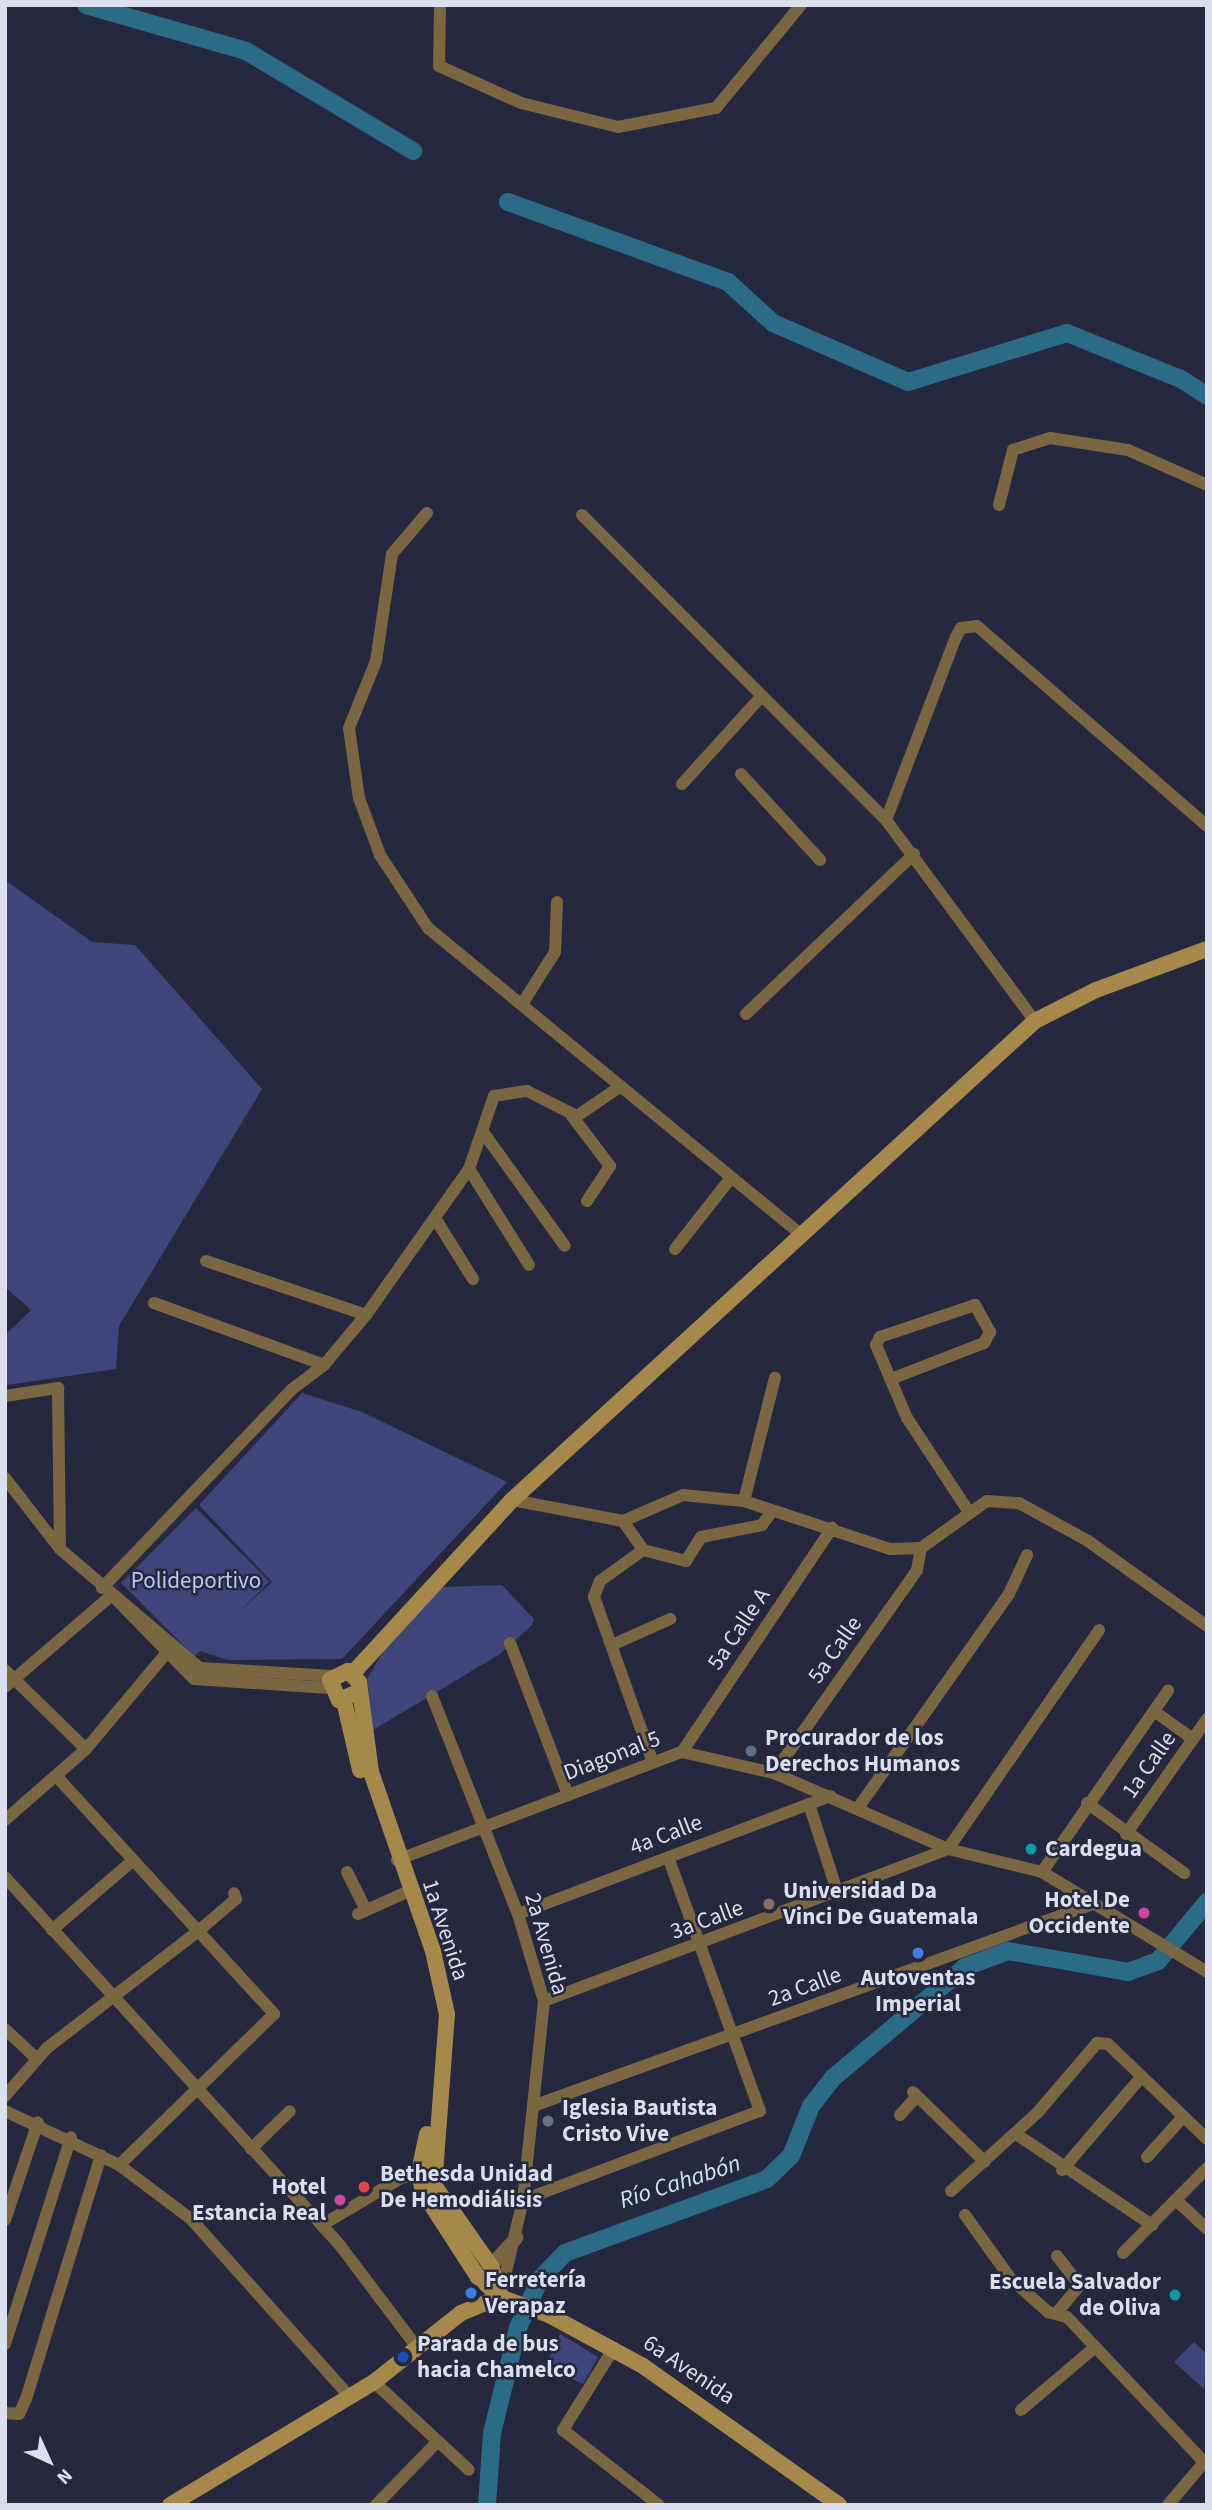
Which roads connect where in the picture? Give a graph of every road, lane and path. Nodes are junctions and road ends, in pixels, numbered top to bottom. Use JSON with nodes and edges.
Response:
{"nodes":[{"id":1,"x":440,"y":5,"type":"edge"},
{"id":2,"x":802,"y":5,"type":"edge"},
{"id":3,"x":1207,"y":485,"type":"edge"},
{"id":4,"x":999,"y":505,"type":"dead end"},
{"id":5,"x":427,"y":513,"type":"dead end"},
{"id":6,"x":582,"y":515,"type":"dead end"},
{"id":7,"x":761,"y":697,"type":"junction"},
{"id":8,"x":741,"y":774,"type":"dead end"},
{"id":9,"x":682,"y":785,"type":"dead end"},
{"id":10,"x":886,"y":820,"type":"junction"},
{"id":11,"x":1207,"y":826,"type":"edge"},
{"id":12,"x":914,"y":854,"type":"junction"},
{"id":13,"x":820,"y":860,"type":"dead end"},
{"id":14,"x":557,"y":902,"type":"dead end"},
{"id":15,"x":1207,"y":949,"type":"edge"},
{"id":16,"x":524,"y":1001,"type":"junction"},
{"id":17,"x":746,"y":1014,"type":"dead end"},
{"id":18,"x":1035,"y":1021,"type":"junction"},
{"id":19,"x":621,"y":1086,"type":"junction"},
{"id":20,"x":572,"y":1116,"type":"junction"},
{"id":21,"x":484,"y":1132,"type":"junction"},
{"id":22,"x":469,"y":1169,"type":"junction"},
{"id":23,"x":730,"y":1178,"type":"junction"},
{"id":24,"x":587,"y":1201,"type":"dead end"},
{"id":25,"x":435,"y":1218,"type":"junction"},
{"id":26,"x":799,"y":1232,"type":"junction"},
{"id":27,"x":565,"y":1246,"type":"dead end"},
{"id":28,"x":675,"y":1249,"type":"dead end"},
{"id":29,"x":206,"y":1261,"type":"dead end"},
{"id":30,"x":529,"y":1265,"type":"dead end"},
{"id":31,"x":473,"y":1279,"type":"dead end"},
{"id":32,"x":154,"y":1303,"type":"dead end"},
{"id":33,"x":366,"y":1315,"type":"junction"},
{"id":34,"x":324,"y":1365,"type":"junction"},
{"id":35,"x":775,"y":1378,"type":"dead end"},
{"id":36,"x":891,"y":1378,"type":"junction"},
{"id":37,"x":5,"y":1396,"type":"edge"},
{"id":38,"x":5,"y":1478,"type":"edge"},
{"id":39,"x":512,"y":1500,"type":"junction"},
{"id":40,"x":744,"y":1501,"type":"junction"},
{"id":41,"x":772,"y":1511,"type":"junction"},
{"id":42,"x":969,"y":1512,"type":"junction"},
{"id":43,"x":623,"y":1521,"type":"junction"},
{"id":44,"x":832,"y":1528,"type":"junction"},
{"id":45,"x":921,"y":1548,"type":"junction"},
{"id":46,"x":60,"y":1549,"type":"junction"},
{"id":47,"x":643,"y":1550,"type":"junction"},
{"id":48,"x":1027,"y":1555,"type":"dead end"},
{"id":49,"x":107,"y":1591,"type":"junction"},
{"id":50,"x":670,"y":1619,"type":"dead end"},
{"id":51,"x":1207,"y":1626,"type":"edge"},
{"id":52,"x":1099,"y":1630,"type":"dead end"},
{"id":53,"x":510,"y":1643,"type":"dead end"},
{"id":54,"x":612,"y":1645,"type":"junction"},
{"id":55,"x":169,"y":1650,"type":"junction"},
{"id":56,"x":353,"y":1673,"type":"junction"},
{"id":57,"x":8,"y":1679,"type":"edge"},
{"id":58,"x":331,"y":1682,"type":"junction"},
{"id":59,"x":1168,"y":1691,"type":"dead end"},
{"id":60,"x":351,"y":1696,"type":"junction"},
{"id":61,"x":432,"y":1696,"type":"dead end"},
{"id":62,"x":1154,"y":1711,"type":"junction"},
{"id":63,"x":1207,"y":1719,"type":"edge"},
{"id":64,"x":1193,"y":1739,"type":"junction"},
{"id":65,"x":86,"y":1749,"type":"junction"},
{"id":66,"x":682,"y":1752,"type":"junction"},
{"id":67,"x":652,"y":1760,"type":"junction"},
{"id":68,"x":774,"y":1773,"type":"junction"},
{"id":69,"x":58,"y":1778,"type":"junction"},
{"id":70,"x":568,"y":1795,"type":"junction"},
{"id":71,"x":830,"y":1796,"type":"junction"},
{"id":72,"x":1087,"y":1803,"type":"junction"},
{"id":73,"x":808,"y":1804,"type":"junction"},
{"id":74,"x":858,"y":1808,"type":"junction"},
{"id":75,"x":5,"y":1820,"type":"edge"},
{"id":76,"x":484,"y":1827,"type":"junction"},
{"id":77,"x":1126,"y":1833,"type":"junction"},
{"id":78,"x":948,"y":1849,"type":"junction"},
{"id":79,"x":668,"y":1857,"type":"junction"},
{"id":80,"x":397,"y":1860,"type":"junction"},
{"id":81,"x":131,"y":1862,"type":"junction"},
{"id":82,"x":346,"y":1872,"type":"dead end"},
{"id":83,"x":1042,"y":1872,"type":"junction"},
{"id":84,"x":1184,"y":1873,"type":"dead end"},
{"id":85,"x":5,"y":1877,"type":"edge"},
{"id":86,"x":409,"y":1891,"type":"junction"},
{"id":87,"x":234,"y":1893,"type":"dead end"},
{"id":88,"x":838,"y":1894,"type":"junction"},
{"id":89,"x":1090,"y":1905,"type":"junction"},
{"id":90,"x":518,"y":1914,"type":"junction"},
{"id":91,"x":52,"y":1930,"type":"junction"},
{"id":92,"x":196,"y":1933,"type":"junction"},
{"id":93,"x":701,"y":1945,"type":"junction"},
{"id":94,"x":1207,"y":1972,"type":"edge"},
{"id":95,"x":116,"y":1997,"type":"junction"},
{"id":96,"x":544,"y":2001,"type":"junction"},
{"id":97,"x":5,"y":2029,"type":"edge"},
{"id":98,"x":734,"y":2035,"type":"junction"},
{"id":99,"x":37,"y":2059,"type":"junction"},
{"id":100,"x":1142,"y":2076,"type":"junction"},
{"id":101,"x":195,"y":2088,"type":"junction"},
{"id":102,"x":5,"y":2096,"type":"edge"},
{"id":103,"x":533,"y":2106,"type":"junction"},
{"id":104,"x":5,"y":2110,"type":"edge"},
{"id":105,"x":290,"y":2111,"type":"dead end"},
{"id":106,"x":900,"y":2115,"type":"dead end"},
{"id":107,"x":1183,"y":2117,"type":"junction"},
{"id":108,"x":38,"y":2122,"type":"junction"},
{"id":109,"x":1016,"y":2134,"type":"junction"},
{"id":110,"x":71,"y":2137,"type":"junction"},
{"id":111,"x":1207,"y":2139,"type":"edge"},
{"id":112,"x":251,"y":2149,"type":"junction"},
{"id":113,"x":101,"y":2155,"type":"junction"},
{"id":114,"x":1147,"y":2157,"type":"dead end"},
{"id":115,"x":985,"y":2162,"type":"junction"},
{"id":116,"x":119,"y":2165,"type":"junction"},
{"id":117,"x":1207,"y":2168,"type":"edge"},
{"id":118,"x":1062,"y":2170,"type":"junction"},
{"id":119,"x":425,"y":2173,"type":"junction"},
{"id":120,"x":951,"y":2191,"type":"dead end"},
{"id":121,"x":523,"y":2200,"type":"junction"},
{"id":122,"x":1176,"y":2200,"type":"junction"},
{"id":123,"x":965,"y":2215,"type":"dead end"},
{"id":124,"x":5,"y":2220,"type":"edge"},
{"id":125,"x":322,"y":2225,"type":"junction"},
{"id":126,"x":1152,"y":2225,"type":"junction"},
{"id":127,"x":1207,"y":2230,"type":"edge"},
{"id":128,"x":516,"y":2238,"type":"junction"},
{"id":129,"x":1123,"y":2253,"type":"dead end"},
{"id":130,"x":1057,"y":2256,"type":"dead end"},
{"id":131,"x":491,"y":2266,"type":"junction"},
{"id":132,"x":507,"y":2298,"type":"junction"},
{"id":133,"x":1058,"y":2311,"type":"junction"},
{"id":134,"x":5,"y":2344,"type":"edge"},
{"id":135,"x":416,"y":2346,"type":"junction"},
{"id":136,"x":614,"y":2348,"type":"junction"},
{"id":137,"x":1094,"y":2348,"type":"junction"},
{"id":138,"x":374,"y":2382,"type":"junction"},
{"id":139,"x":350,"y":2397,"type":"junction"},
{"id":140,"x":1021,"y":2410,"type":"dead end"},
{"id":141,"x":5,"y":2413,"type":"edge"},
{"id":142,"x":437,"y":2442,"type":"junction"},
{"id":143,"x":1205,"y":2460,"type":"edge"},
{"id":144,"x":468,"y":2470,"type":"dead end"},
{"id":145,"x":170,"y":2505,"type":"edge"},
{"id":146,"x":376,"y":2505,"type":"edge"},
{"id":147,"x":659,"y":2505,"type":"edge"},
{"id":148,"x":839,"y":2505,"type":"edge"},
{"id":149,"x":1168,"y":2505,"type":"edge"}],
"edges":[{"from":1,"to":2,"type":"street"},
{"from":3,"to":4,"type":"street"},
{"from":5,"to":16,"type":"street"},
{"from":6,"to":7,"type":"street"},
{"from":7,"to":9,"type":"street"},
{"from":7,"to":10,"type":"street"},
{"from":8,"to":13,"type":"street"},
{"from":10,"to":11,"type":"street"},
{"from":10,"to":12,"type":"street"},
{"from":12,"to":17,"type":"street"},
{"from":12,"to":18,"type":"street"},
{"from":14,"to":16,"type":"street"},
{"from":15,"to":18,"type":"main road"},
{"from":16,"to":19,"type":"street"},
{"from":18,"to":26,"type":"main road"},
{"from":19,"to":20,"type":"street"},
{"from":19,"to":23,"type":"street"},
{"from":20,"to":21,"type":"street"},
{"from":20,"to":24,"type":"street"},
{"from":21,"to":22,"type":"street"},
{"from":21,"to":27,"type":"street"},
{"from":22,"to":25,"type":"street"},
{"from":22,"to":30,"type":"street"},
{"from":23,"to":26,"type":"street"},
{"from":23,"to":28,"type":"street"},
{"from":25,"to":31,"type":"street"},
{"from":25,"to":33,"type":"street"},
{"from":26,"to":39,"type":"main road"},
{"from":29,"to":33,"type":"street"},
{"from":32,"to":34,"type":"street"},
{"from":33,"to":34,"type":"street"},
{"from":34,"to":49,"type":"street"},
{"from":35,"to":40,"type":"street"},
{"from":36,"to":36,"type":"street"},
{"from":36,"to":42,"type":"street"},
{"from":37,"to":46,"type":"street"},
{"from":38,"to":46,"type":"street"},
{"from":39,"to":43,"type":"street"},
{"from":39,"to":56,"type":"main road"},
{"from":40,"to":41,"type":"street"},
{"from":40,"to":43,"type":"street"},
{"from":41,"to":44,"type":"street"},
{"from":41,"to":47,"type":"street"},
{"from":42,"to":45,"type":"street"},
{"from":42,"to":51,"type":"street"},
{"from":43,"to":47,"type":"street"},
{"from":44,"to":45,"type":"street"},
{"from":44,"to":66,"type":"street","name":"5a Calle A"},
{"from":45,"to":68,"type":"street","name":"5a Calle"},
{"from":46,"to":49,"type":"street"},
{"from":47,"to":54,"type":"street"},
{"from":48,"to":74,"type":"street"},
{"from":49,"to":55,"type":"street"},
{"from":49,"to":57,"type":"street"},
{"from":50,"to":54,"type":"street"},
{"from":52,"to":78,"type":"street"},
{"from":53,"to":70,"type":"street"},
{"from":54,"to":67,"type":"street"},
{"from":55,"to":58,"type":"street"},
{"from":55,"to":65,"type":"street"},
{"from":56,"to":58,"type":"main road"},
{"from":56,"to":60,"type":"main road","name":"1a Avenida"},
{"from":57,"to":65,"type":"street"},
{"from":58,"to":60,"type":"main road"},
{"from":59,"to":62,"type":"street"},
{"from":60,"to":80,"type":"main road","name":"1a Avenida"},
{"from":61,"to":76,"type":"street","name":"2a Avenida"},
{"from":62,"to":64,"type":"street"},
{"from":62,"to":72,"type":"street"},
{"from":63,"to":64,"type":"street","name":"1a Calle"},
{"from":64,"to":77,"type":"street","name":"1a Calle"},
{"from":65,"to":69,"type":"street"},
{"from":66,"to":67,"type":"street","name":"Diagonal 5"},
{"from":66,"to":68,"type":"street","name":"Diagonal 5"},
{"from":67,"to":70,"type":"street","name":"Diagonal 5"},
{"from":68,"to":71,"type":"street","name":"Diagonal 5"},
{"from":69,"to":75,"type":"street"},
{"from":69,"to":81,"type":"street"},
{"from":70,"to":76,"type":"street","name":"Diagonal 5"},
{"from":71,"to":73,"type":"street","name":"4a Calle"},
{"from":71,"to":74,"type":"street","name":"Diagonal 5"},
{"from":72,"to":77,"type":"street"},
{"from":72,"to":83,"type":"street"},
{"from":73,"to":79,"type":"street","name":"4a Calle"},
{"from":73,"to":88,"type":"street"},
{"from":74,"to":78,"type":"street","name":"Diagonal 5"},
{"from":76,"to":80,"type":"street","name":"Diagonal 5"},
{"from":76,"to":90,"type":"street","name":"2a Avenida"},
{"from":77,"to":84,"type":"street"},
{"from":78,"to":83,"type":"street","name":"Diagonal 5"},
{"from":78,"to":88,"type":"street","name":"3a Calle"},
{"from":79,"to":90,"type":"street","name":"4a Calle"},
{"from":79,"to":93,"type":"street"},
{"from":80,"to":86,"type":"main road","name":"1a Avenida"},
{"from":81,"to":91,"type":"street"},
{"from":81,"to":92,"type":"street"},
{"from":82,"to":86,"type":"street"},
{"from":83,"to":89,"type":"street","name":"Diagonal 5"},
{"from":85,"to":91,"type":"street"},
{"from":86,"to":119,"type":"main road","name":"1a Avenida"},
{"from":87,"to":92,"type":"street"},
{"from":88,"to":93,"type":"street","name":"3a Calle"},
{"from":89,"to":94,"type":"street","name":"Diagonal 5"},
{"from":89,"to":98,"type":"street","name":"2a Calle"},
{"from":90,"to":96,"type":"street","name":"2a Avenida"},
{"from":91,"to":95,"type":"street"},
{"from":92,"to":95,"type":"street"},
{"from":92,"to":101,"type":"street"},
{"from":93,"to":96,"type":"street","name":"3a Calle"},
{"from":93,"to":98,"type":"street"},
{"from":95,"to":99,"type":"street"},
{"from":95,"to":101,"type":"street"},
{"from":96,"to":103,"type":"street","name":"2a Avenida"},
{"from":97,"to":99,"type":"street"},
{"from":98,"to":103,"type":"street","name":"2a Calle"},
{"from":98,"to":121,"type":"street"},
{"from":99,"to":102,"type":"street"},
{"from":100,"to":107,"type":"street"},
{"from":100,"to":109,"type":"street"},
{"from":100,"to":118,"type":"street"},
{"from":101,"to":112,"type":"street"},
{"from":101,"to":116,"type":"street"},
{"from":103,"to":121,"type":"street","name":"2a Avenida"},
{"from":104,"to":108,"type":"street"},
{"from":105,"to":112,"type":"street"},
{"from":106,"to":115,"type":"street"},
{"from":107,"to":111,"type":"street"},
{"from":107,"to":114,"type":"street"},
{"from":108,"to":110,"type":"street"},
{"from":108,"to":124,"type":"street"},
{"from":109,"to":115,"type":"street"},
{"from":109,"to":118,"type":"street"},
{"from":110,"to":113,"type":"street"},
{"from":110,"to":134,"type":"street"},
{"from":112,"to":125,"type":"street"},
{"from":113,"to":116,"type":"street"},
{"from":113,"to":141,"type":"street"},
{"from":115,"to":120,"type":"street"},
{"from":116,"to":139,"type":"street"},
{"from":117,"to":122,"type":"street"},
{"from":118,"to":126,"type":"street"},
{"from":119,"to":125,"type":"street"},
{"from":119,"to":131,"type":"main road"},
{"from":119,"to":132,"type":"main road"},
{"from":121,"to":128,"type":"street","name":"2a Avenida"},
{"from":122,"to":126,"type":"street"},
{"from":122,"to":127,"type":"street"},
{"from":123,"to":133,"type":"street"},
{"from":125,"to":135,"type":"street"},
{"from":126,"to":129,"type":"street"},
{"from":128,"to":131,"type":"street"},
{"from":128,"to":132,"type":"street","name":"2a Avenida"},
{"from":130,"to":133,"type":"street"},
{"from":131,"to":132,"type":"main road"},
{"from":132,"to":135,"type":"main road"},
{"from":132,"to":136,"type":"main road","name":"6a Avenida"},
{"from":133,"to":137,"type":"street"},
{"from":135,"to":138,"type":"main road"},
{"from":136,"to":147,"type":"street"},
{"from":136,"to":148,"type":"main road","name":"6a Avenida"},
{"from":137,"to":140,"type":"street"},
{"from":137,"to":143,"type":"street"},
{"from":138,"to":139,"type":"main road"},
{"from":138,"to":142,"type":"street"},
{"from":139,"to":145,"type":"main road"},
{"from":142,"to":144,"type":"street"},
{"from":142,"to":146,"type":"street"},
{"from":143,"to":149,"type":"street"}]}
